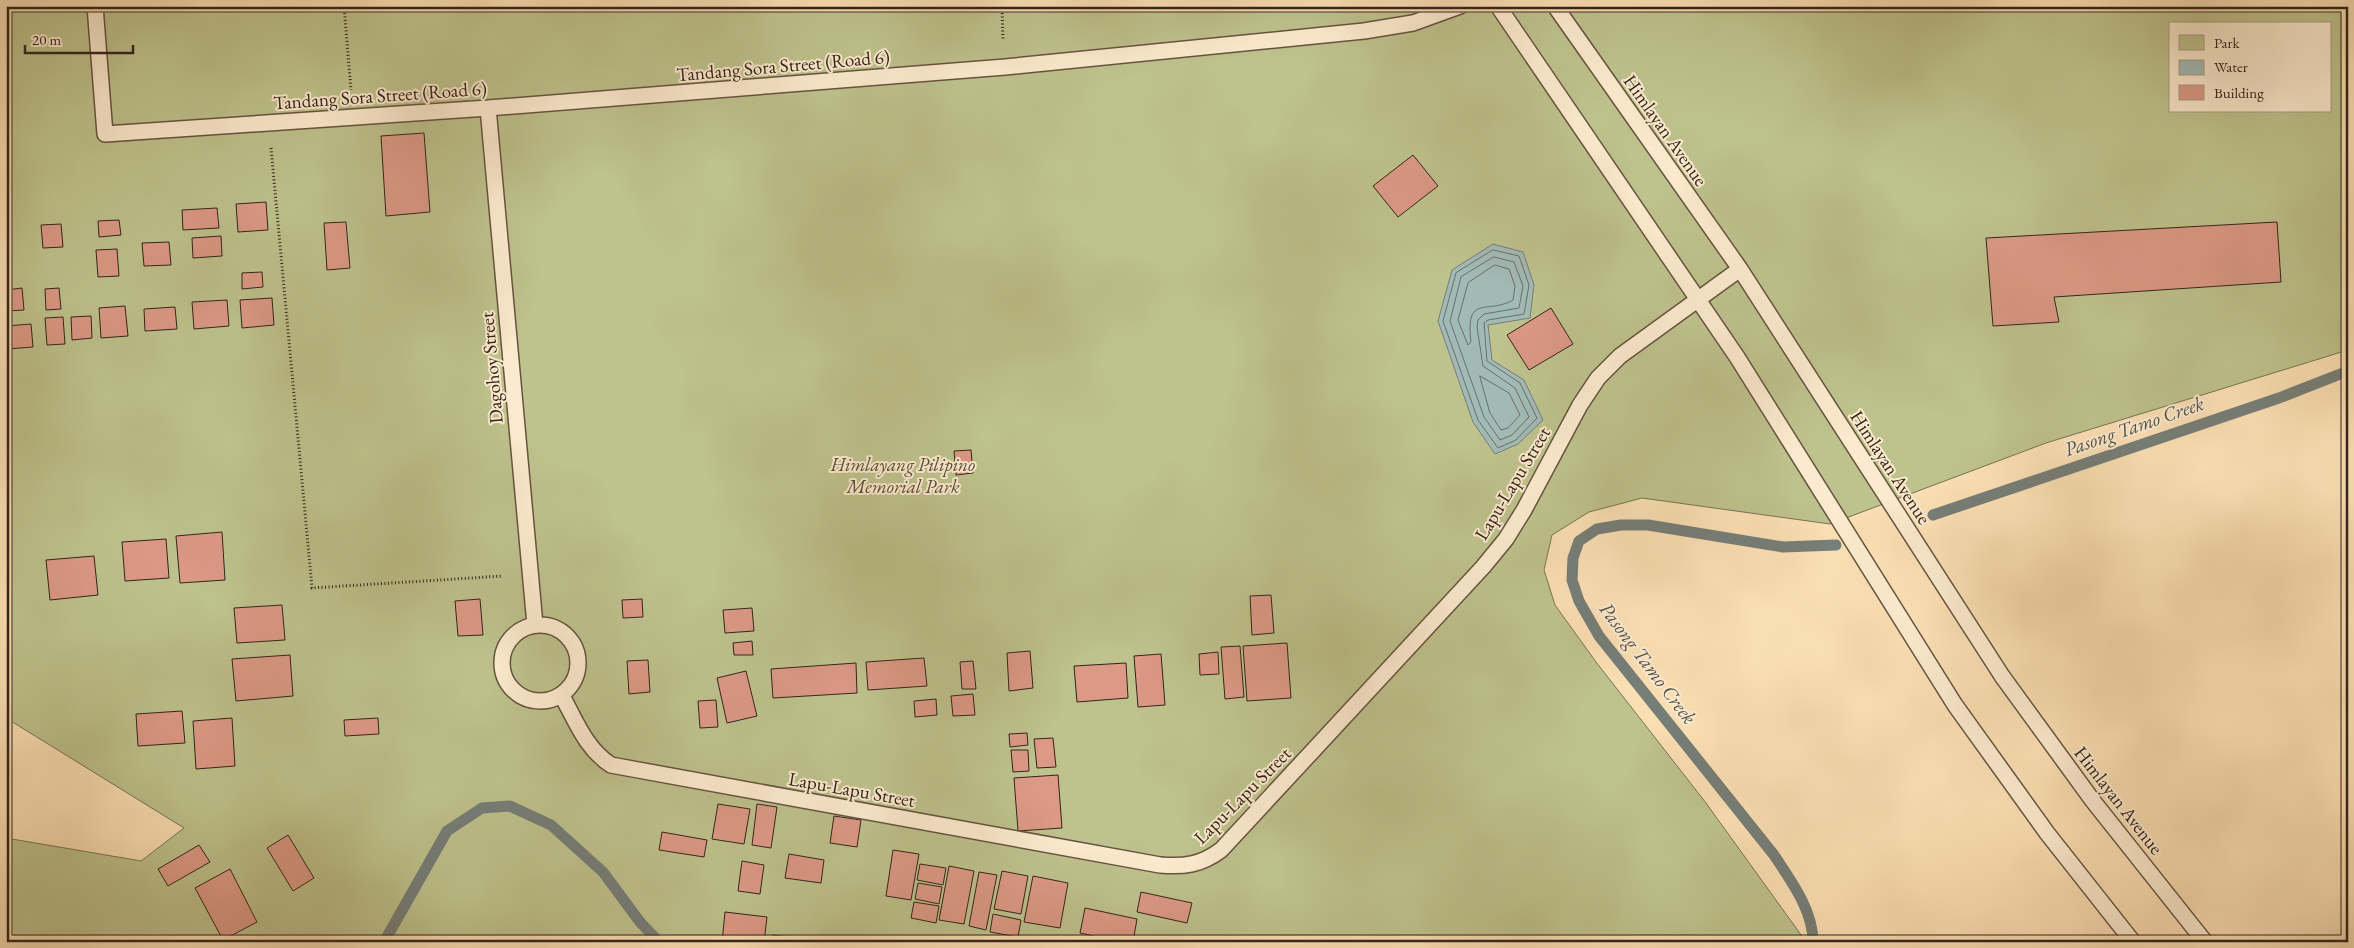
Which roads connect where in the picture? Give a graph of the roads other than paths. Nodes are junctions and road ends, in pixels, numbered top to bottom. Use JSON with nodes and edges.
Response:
{"nodes":[{"id":1,"x":96,"y":6,"type":"edge"},
{"id":2,"x":1460,"y":6,"type":"edge"},
{"id":3,"x":1498,"y":6,"type":"edge"},
{"id":4,"x":1555,"y":6,"type":"edge"},
{"id":5,"x":488,"y":108,"type":"junction"},
{"id":6,"x":1740,"y":269,"type":"junction"},
{"id":7,"x":1698,"y":300,"type":"junction"},
{"id":8,"x":535,"y":625,"type":"junction"},
{"id":9,"x":562,"y":696,"type":"junction"},
{"id":10,"x":2133,"y":942,"type":"edge"},
{"id":11,"x":2205,"y":942,"type":"edge"}],
"edges":[{"from":1,"to":5,"type":"lane","name":"Tandang Sora Street (Road 6)"},
{"from":2,"to":5,"type":"lane","name":"Tandang Sora Street (Road 6)"},
{"from":3,"to":7,"type":"lane"},
{"from":4,"to":6,"type":"lane","name":"Himlayan Avenue"},
{"from":5,"to":8,"type":"lane","name":"Dagohoy Street"},
{"from":6,"to":7,"type":"lane","name":"Lapu-Lapu Street"},
{"from":6,"to":11,"type":"lane","name":"Himlayan Avenue"},
{"from":7,"to":9,"type":"lane","name":"Lapu-Lapu Street"},
{"from":7,"to":10,"type":"lane"},
{"from":8,"to":9,"type":"lane"},
{"from":8,"to":9,"type":"lane"}]}
